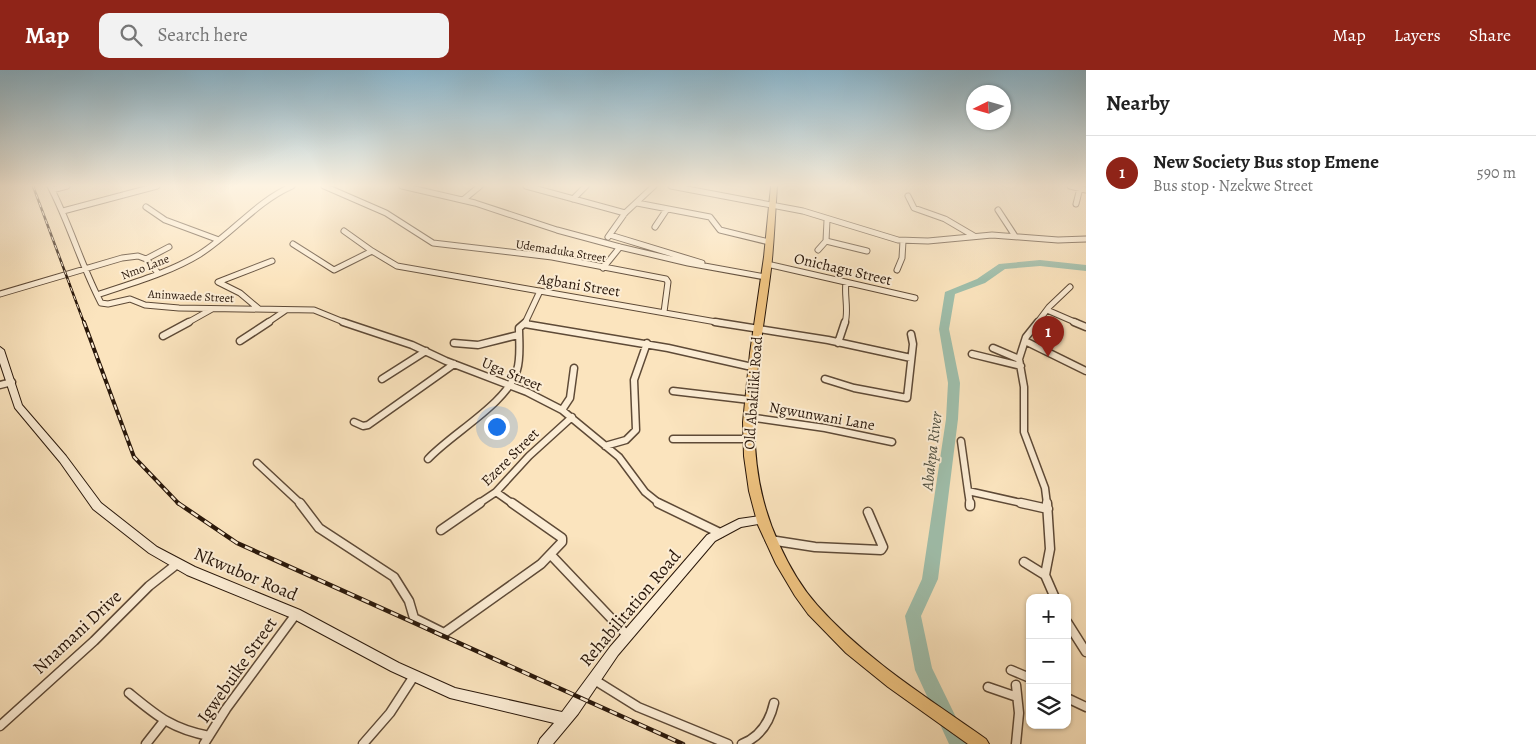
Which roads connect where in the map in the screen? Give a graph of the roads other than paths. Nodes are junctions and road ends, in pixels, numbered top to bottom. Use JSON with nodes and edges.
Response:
{"nodes":[{"id":1,"x":65,"y":217,"type":"edge"},
{"id":2,"x":161,"y":217,"type":"edge"},
{"id":3,"x":244,"y":217,"type":"edge"},
{"id":4,"x":393,"y":217,"type":"edge"},
{"id":5,"x":521,"y":217,"type":"edge"},
{"id":6,"x":622,"y":217,"type":"edge"},
{"id":7,"x":661,"y":217,"type":"edge"},
{"id":8,"x":710,"y":217,"type":"edge"},
{"id":9,"x":771,"y":217,"type":"edge"},
{"id":10,"x":819,"y":217,"type":"edge"},
{"id":11,"x":941,"y":217,"type":"edge"},
{"id":12,"x":1003,"y":217,"type":"edge"},
{"id":13,"x":827,"y":220,"type":"junction"},
{"id":14,"x":655,"y":227,"type":"dead end"},
{"id":15,"x":344,"y":231,"type":"dead end"},
{"id":16,"x":610,"y":235,"type":"junction"},
{"id":17,"x":974,"y":236,"type":"junction"},
{"id":18,"x":1015,"y":236,"type":"junction"},
{"id":19,"x":1086,"y":238,"type":"edge"},
{"id":20,"x":219,"y":240,"type":"junction"},
{"id":21,"x":826,"y":241,"type":"junction"},
{"id":22,"x":904,"y":241,"type":"junction"},
{"id":23,"x":603,"y":242,"type":"junction"},
{"id":24,"x":769,"y":242,"type":"junction"},
{"id":25,"x":293,"y":244,"type":"dead end"},
{"id":26,"x":169,"y":247,"type":"dead end"},
{"id":27,"x":620,"y":247,"type":"junction"},
{"id":28,"x":818,"y":250,"type":"dead end"},
{"id":29,"x":372,"y":251,"type":"junction"},
{"id":30,"x":867,"y":251,"type":"dead end"},
{"id":31,"x":146,"y":259,"type":"junction"},
{"id":32,"x":272,"y":261,"type":"dead end"},
{"id":33,"x":767,"y":264,"type":"junction"},
{"id":34,"x":708,"y":266,"type":"junction"},
{"id":35,"x":603,"y":268,"type":"junction"},
{"id":36,"x":85,"y":269,"type":"junction"},
{"id":37,"x":897,"y":270,"type":"dead end"},
{"id":38,"x":158,"y":273,"type":"junction"},
{"id":39,"x":766,"y":277,"type":"junction"},
{"id":40,"x":846,"y":282,"type":"junction"},
{"id":41,"x":1070,"y":287,"type":"dead end"},
{"id":42,"x":540,"y":291,"type":"junction"},
{"id":43,"x":0,"y":294,"type":"edge"},
{"id":44,"x":97,"y":295,"type":"junction"},
{"id":45,"x":914,"y":298,"type":"dead end"},
{"id":46,"x":213,"y":308,"type":"junction"},
{"id":47,"x":259,"y":309,"type":"junction"},
{"id":48,"x":287,"y":310,"type":"junction"},
{"id":49,"x":1048,"y":310,"type":"junction"},
{"id":50,"x":664,"y":312,"type":"junction"},
{"id":51,"x":525,"y":324,"type":"junction"},
{"id":52,"x":1086,"y":327,"type":"edge"},
{"id":53,"x":757,"y":328,"type":"junction"},
{"id":54,"x":911,"y":334,"type":"dead end"},
{"id":55,"x":163,"y":336,"type":"dead end"},
{"id":56,"x":518,"y":336,"type":"junction"},
{"id":57,"x":240,"y":341,"type":"dead end"},
{"id":58,"x":1025,"y":341,"type":"junction"},
{"id":59,"x":454,"y":343,"type":"dead end"},
{"id":60,"x":647,"y":343,"type":"junction"},
{"id":61,"x":838,"y":343,"type":"junction"},
{"id":62,"x":993,"y":348,"type":"dead end"},
{"id":63,"x":0,"y":350,"type":"edge"},
{"id":64,"x":426,"y":351,"type":"junction"},
{"id":65,"x":972,"y":354,"type":"dead end"},
{"id":66,"x":911,"y":358,"type":"junction"},
{"id":67,"x":1020,"y":362,"type":"junction"},
{"id":68,"x":454,"y":364,"type":"junction"},
{"id":69,"x":752,"y":367,"type":"junction"},
{"id":70,"x":574,"y":368,"type":"dead end"},
{"id":71,"x":1086,"y":371,"type":"edge"},
{"id":72,"x":382,"y":379,"type":"dead end"},
{"id":73,"x":825,"y":379,"type":"dead end"},
{"id":74,"x":12,"y":382,"type":"junction"},
{"id":75,"x":0,"y":385,"type":"edge"},
{"id":76,"x":511,"y":386,"type":"junction"},
{"id":77,"x":673,"y":391,"type":"dead end"},
{"id":78,"x":750,"y":400,"type":"junction"},
{"id":79,"x":562,"y":410,"type":"junction"},
{"id":80,"x":748,"y":416,"type":"junction"},
{"id":81,"x":572,"y":417,"type":"junction"},
{"id":82,"x":354,"y":422,"type":"dead end"},
{"id":83,"x":674,"y":439,"type":"dead end"},
{"id":84,"x":747,"y":439,"type":"junction"},
{"id":85,"x":961,"y":441,"type":"dead end"},
{"id":86,"x":892,"y":442,"type":"dead end"},
{"id":87,"x":604,"y":446,"type":"junction"},
{"id":88,"x":428,"y":459,"type":"dead end"},
{"id":89,"x":258,"y":463,"type":"dead end"},
{"id":90,"x":968,"y":491,"type":"junction"},
{"id":91,"x":496,"y":492,"type":"junction"},
{"id":92,"x":970,"y":506,"type":"dead end"},
{"id":93,"x":1048,"y":509,"type":"junction"},
{"id":94,"x":868,"y":512,"type":"dead end"},
{"id":95,"x":760,"y":520,"type":"junction"},
{"id":96,"x":441,"y":530,"type":"dead end"},
{"id":97,"x":720,"y":533,"type":"junction"},
{"id":98,"x":769,"y":540,"type":"junction"},
{"id":99,"x":551,"y":555,"type":"junction"},
{"id":100,"x":1024,"y":562,"type":"dead end"},
{"id":101,"x":177,"y":564,"type":"junction"},
{"id":102,"x":1045,"y":575,"type":"junction"},
{"id":103,"x":1053,"y":594,"type":"edge"},
{"id":104,"x":296,"y":614,"type":"junction"},
{"id":105,"x":1071,"y":628,"type":"edge"},
{"id":106,"x":627,"y":636,"type":"junction"},
{"id":107,"x":1086,"y":652,"type":"edge"},
{"id":108,"x":1011,"y":670,"type":"dead end"},
{"id":109,"x":414,"y":676,"type":"junction"},
{"id":110,"x":1026,"y":676,"type":"edge"},
{"id":111,"x":594,"y":679,"type":"junction"},
{"id":112,"x":1016,"y":685,"type":"dead end"},
{"id":113,"x":988,"y":687,"type":"dead end"},
{"id":114,"x":129,"y":693,"type":"dead end"},
{"id":115,"x":1017,"y":697,"type":"junction"},
{"id":116,"x":1071,"y":700,"type":"edge"},
{"id":117,"x":774,"y":703,"type":"dead end"},
{"id":118,"x":1086,"y":707,"type":"edge"},
{"id":119,"x":566,"y":719,"type":"junction"},
{"id":120,"x":2,"y":721,"type":"edge"},
{"id":121,"x":164,"y":721,"type":"junction"},
{"id":122,"x":207,"y":740,"type":"edge"},
{"id":123,"x":146,"y":744,"type":"edge"},
{"id":124,"x":362,"y":744,"type":"edge"},
{"id":125,"x":545,"y":744,"type":"edge"},
{"id":126,"x":728,"y":744,"type":"edge"},
{"id":127,"x":742,"y":744,"type":"edge"},
{"id":128,"x":981,"y":744,"type":"edge"},
{"id":129,"x":1016,"y":744,"type":"edge"}],
"edges":[{"from":1,"to":36,"type":"street"},
{"from":2,"to":20,"type":"street"},
{"from":3,"to":20,"type":"street","name":"Nmo Lane"},
{"from":4,"to":35,"type":"street","name":"Udemaduka Street"},
{"from":5,"to":23,"type":"street","name":"Udemaduka Street"},
{"from":6,"to":16,"type":"street"},
{"from":7,"to":14,"type":"street"},
{"from":8,"to":24,"type":"street"},
{"from":9,"to":24,"type":"main road","name":"Old Abakiliki Road"},
{"from":10,"to":13,"type":"street"},
{"from":11,"to":17,"type":"street"},
{"from":12,"to":18,"type":"street"},
{"from":13,"to":21,"type":"street"},
{"from":13,"to":22,"type":"street"},
{"from":15,"to":29,"type":"street"},
{"from":16,"to":23,"type":"street"},
{"from":16,"to":34,"type":"street"},
{"from":17,"to":18,"type":"street"},
{"from":17,"to":22,"type":"street"},
{"from":18,"to":19,"type":"street"},
{"from":20,"to":38,"type":"street","name":"Nmo Lane"},
{"from":21,"to":28,"type":"street"},
{"from":21,"to":30,"type":"street"},
{"from":22,"to":37,"type":"street"},
{"from":23,"to":27,"type":"street","name":"Udemaduka Street"},
{"from":24,"to":33,"type":"main road","name":"Old Abakiliki Road"},
{"from":25,"to":29,"type":"street"},
{"from":26,"to":31,"type":"street"},
{"from":27,"to":34,"type":"street","name":"Udemaduka Street"},
{"from":27,"to":35,"type":"street"},
{"from":29,"to":42,"type":"street","name":"Agbani Street"},
{"from":31,"to":36,"type":"street"},
{"from":31,"to":38,"type":"street"},
{"from":32,"to":47,"type":"street"},
{"from":33,"to":39,"type":"main road","name":"Old Abakiliki Road"},
{"from":33,"to":40,"type":"street","name":"Onichagu Street"},
{"from":34,"to":39,"type":"street","name":"Udemaduka Street"},
{"from":35,"to":50,"type":"street","name":"Udemaduka Street"},
{"from":36,"to":43,"type":"street"},
{"from":36,"to":44,"type":"street"},
{"from":38,"to":44,"type":"street","name":"Nmo Lane"},
{"from":39,"to":53,"type":"main road","name":"Old Abakiliki Road"},
{"from":40,"to":45,"type":"street","name":"Onichagu Street"},
{"from":40,"to":61,"type":"street"},
{"from":41,"to":49,"type":"street"},
{"from":42,"to":50,"type":"street","name":"Agbani Street"},
{"from":42,"to":51,"type":"street"},
{"from":44,"to":46,"type":"street","name":"Aninwaede Street"},
{"from":46,"to":47,"type":"street","name":"Aninwaede Street"},
{"from":46,"to":55,"type":"street"},
{"from":47,"to":48,"type":"street","name":"Uga Street"},
{"from":48,"to":57,"type":"street"},
{"from":48,"to":64,"type":"street","name":"Uga Street"},
{"from":49,"to":52,"type":"street"},
{"from":49,"to":58,"type":"street"},
{"from":50,"to":53,"type":"street","name":"Agbani Street"},
{"from":51,"to":56,"type":"street"},
{"from":51,"to":60,"type":"street"},
{"from":53,"to":61,"type":"street","name":"Agbani Street"},
{"from":53,"to":69,"type":"main road","name":"Old Abakiliki Road"},
{"from":54,"to":66,"type":"street"},
{"from":56,"to":59,"type":"street"},
{"from":56,"to":76,"type":"street"},
{"from":58,"to":67,"type":"street"},
{"from":58,"to":71,"type":"street"},
{"from":60,"to":69,"type":"street"},
{"from":60,"to":87,"type":"street"},
{"from":61,"to":66,"type":"street","name":"Agbani Street"},
{"from":62,"to":67,"type":"street"},
{"from":63,"to":74,"type":"street","name":"Nkwubor Road"},
{"from":64,"to":68,"type":"street","name":"Uga Street"},
{"from":64,"to":72,"type":"street"},
{"from":65,"to":67,"type":"street"},
{"from":66,"to":73,"type":"street"},
{"from":67,"to":93,"type":"street"},
{"from":68,"to":76,"type":"street","name":"Uga Street"},
{"from":68,"to":82,"type":"street"},
{"from":69,"to":78,"type":"main road","name":"Old Abakiliki Road"},
{"from":70,"to":79,"type":"street"},
{"from":74,"to":75,"type":"street"},
{"from":74,"to":101,"type":"street","name":"Nkwubor Road"},
{"from":76,"to":79,"type":"street","name":"Uga Street"},
{"from":76,"to":88,"type":"street"},
{"from":77,"to":78,"type":"street"},
{"from":78,"to":80,"type":"main road","name":"Old Abakiliki Road"},
{"from":79,"to":81,"type":"street","name":"Uga Street"},
{"from":80,"to":84,"type":"main road","name":"Old Abakiliki Road"},
{"from":80,"to":86,"type":"street","name":"Ngwunwani Lane"},
{"from":81,"to":87,"type":"street","name":"Uga Street"},
{"from":81,"to":91,"type":"street","name":"Ezere Street"},
{"from":83,"to":84,"type":"street"},
{"from":84,"to":95,"type":"main road","name":"Old Abakiliki Road"},
{"from":85,"to":90,"type":"street"},
{"from":87,"to":97,"type":"street","name":"Uga Street"},
{"from":89,"to":99,"type":"street"},
{"from":90,"to":92,"type":"street"},
{"from":90,"to":93,"type":"street"},
{"from":91,"to":96,"type":"street","name":"Ezere Street"},
{"from":91,"to":99,"type":"street"},
{"from":93,"to":102,"type":"street"},
{"from":94,"to":98,"type":"street"},
{"from":95,"to":97,"type":"street","name":"Rehabilitation Road"},
{"from":95,"to":98,"type":"main road","name":"Old Abakiliki Road"},
{"from":97,"to":106,"type":"street","name":"Rehabilitation Road"},
{"from":98,"to":128,"type":"main road","name":"Old Abakiliki Road"},
{"from":99,"to":106,"type":"street"},
{"from":100,"to":102,"type":"street"},
{"from":101,"to":104,"type":"street","name":"Nkwubor Road"},
{"from":101,"to":120,"type":"street","name":"Nnamani Drive"},
{"from":102,"to":103,"type":"street"},
{"from":104,"to":109,"type":"street","name":"Nkwubor Road"},
{"from":104,"to":122,"type":"street","name":"Igwebuike Street"},
{"from":105,"to":107,"type":"street"},
{"from":106,"to":111,"type":"street","name":"Rehabilitation Road"},
{"from":108,"to":110,"type":"street"},
{"from":109,"to":119,"type":"street","name":"Nkwubor Road"},
{"from":109,"to":124,"type":"street"},
{"from":111,"to":119,"type":"street","name":"Rehabilitation Road"},
{"from":111,"to":126,"type":"street"},
{"from":112,"to":115,"type":"street"},
{"from":113,"to":115,"type":"street"},
{"from":114,"to":121,"type":"street"},
{"from":115,"to":129,"type":"street"},
{"from":116,"to":118,"type":"street"},
{"from":117,"to":127,"type":"street"},
{"from":119,"to":125,"type":"street","name":"Rehabilitation Road"},
{"from":121,"to":122,"type":"street"},
{"from":121,"to":123,"type":"street"}]}
